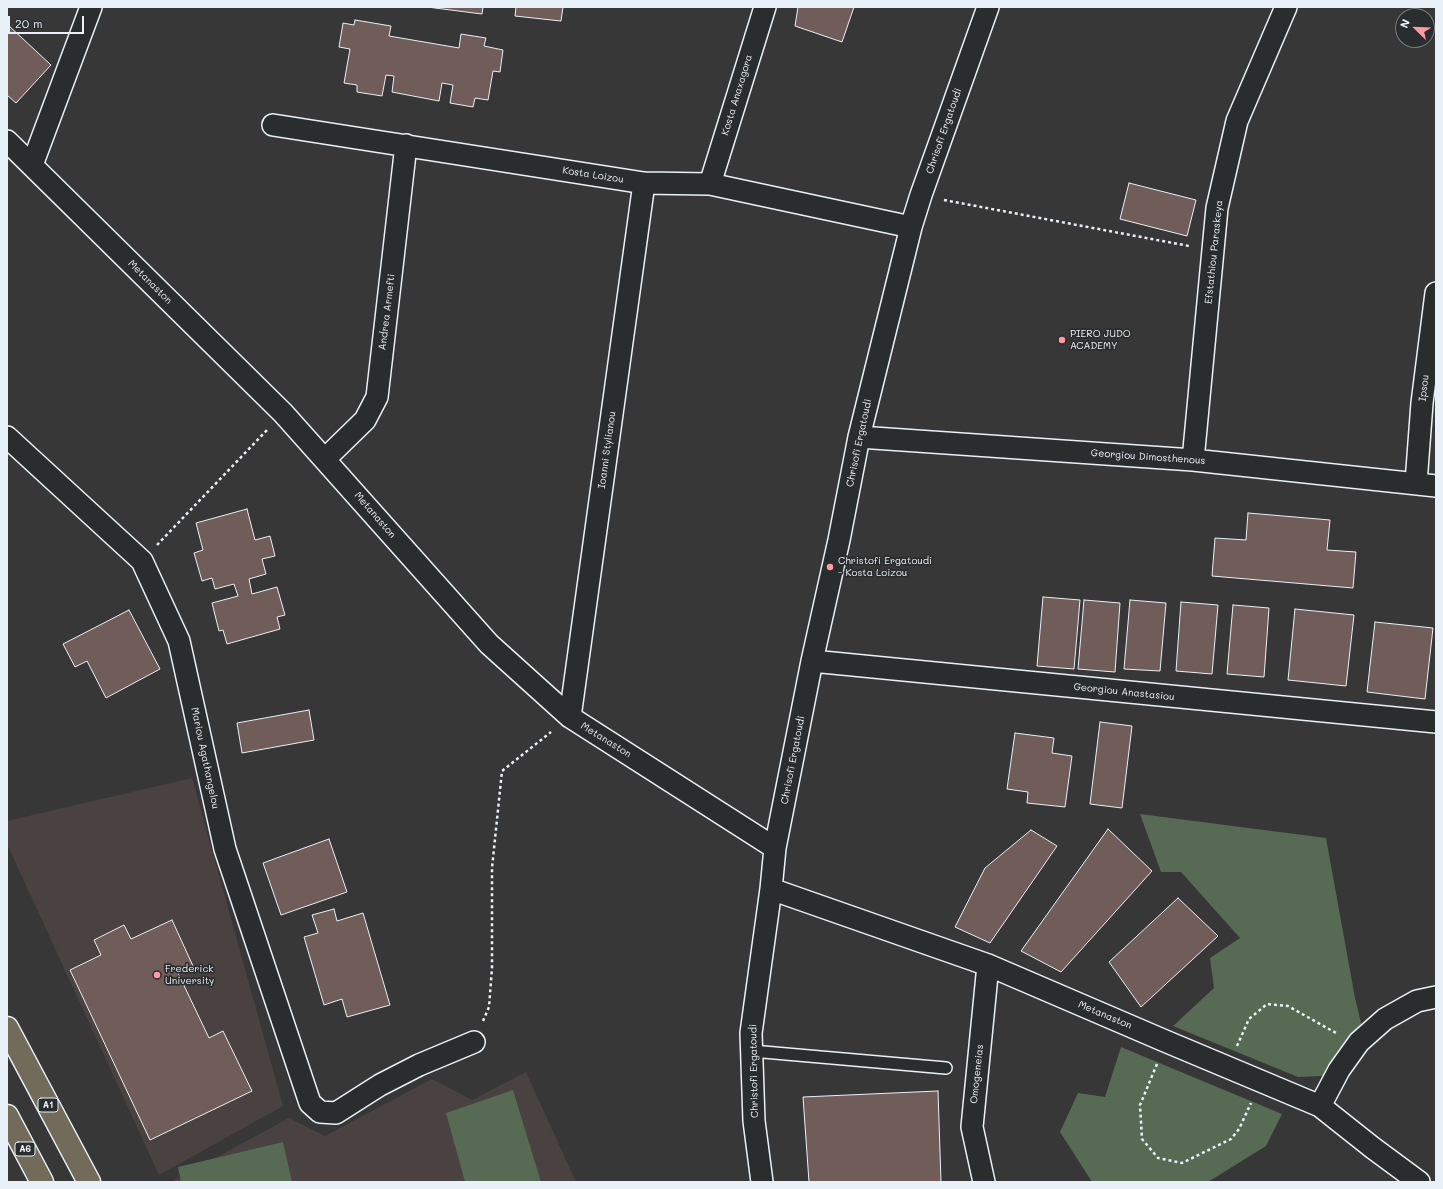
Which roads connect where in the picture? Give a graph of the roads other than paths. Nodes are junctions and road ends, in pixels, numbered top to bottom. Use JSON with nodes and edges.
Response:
{"nodes":[{"id":1,"x":91,"y":7,"type":"edge"},
{"id":2,"x":765,"y":7,"type":"edge"},
{"id":3,"x":988,"y":7,"type":"edge"},
{"id":4,"x":1286,"y":7,"type":"edge"},
{"id":5,"x":273,"y":125,"type":"dead end"},
{"id":6,"x":7,"y":141,"type":"edge"},
{"id":7,"x":406,"y":145,"type":"junction"},
{"id":8,"x":32,"y":165,"type":"junction"},
{"id":9,"x":644,"y":183,"type":"junction"},
{"id":10,"x":710,"y":184,"type":"junction"},
{"id":11,"x":911,"y":227,"type":"junction"},
{"id":12,"x":1436,"y":293,"type":"edge"},
{"id":13,"x":7,"y":437,"type":"edge"},
{"id":14,"x":859,"y":437,"type":"junction"},
{"id":15,"x":325,"y":459,"type":"junction"},
{"id":16,"x":1193,"y":460,"type":"junction"},
{"id":17,"x":1426,"y":484,"type":"edge"},
{"id":18,"x":812,"y":661,"type":"junction"},
{"id":19,"x":570,"y":717,"type":"junction"},
{"id":20,"x":1436,"y":722,"type":"edge"},
{"id":21,"x":775,"y":848,"type":"junction"},
{"id":22,"x":771,"y":889,"type":"junction"},
{"id":23,"x":988,"y":965,"type":"junction"},
{"id":24,"x":1436,"y":997,"type":"edge"},
{"id":25,"x":7,"y":1028,"type":"edge"},
{"id":26,"x":474,"y":1042,"type":"road end"},
{"id":27,"x":752,"y":1051,"type":"junction"},
{"id":28,"x":946,"y":1068,"type":"dead end"},
{"id":29,"x":1320,"y":1106,"type":"junction"},
{"id":30,"x":7,"y":1116,"type":"edge"},
{"id":31,"x":42,"y":1182,"type":"edge"},
{"id":32,"x":89,"y":1182,"type":"edge"},
{"id":33,"x":762,"y":1182,"type":"edge"},
{"id":34,"x":984,"y":1182,"type":"edge"},
{"id":35,"x":1419,"y":1182,"type":"edge"}],
"edges":[{"from":1,"to":8,"type":"street"},
{"from":2,"to":10,"type":"street","name":"Kosta Anaxagora"},
{"from":3,"to":11,"type":"street","name":"Chrisofi Ergatoudi"},
{"from":4,"to":16,"type":"street","name":"Efstathiou Paraskeya"},
{"from":5,"to":7,"type":"street","name":"Kosta Loizou"},
{"from":6,"to":8,"type":"street","name":"Metanaston"},
{"from":7,"to":9,"type":"street","name":"Kosta Loizou"},
{"from":7,"to":15,"type":"street","name":"Andrea Armefti"},
{"from":8,"to":15,"type":"street","name":"Metanaston"},
{"from":9,"to":10,"type":"street","name":"Kosta Loizou"},
{"from":9,"to":19,"type":"street","name":"Ioanni Stylianou"},
{"from":10,"to":11,"type":"street","name":"Kosta Loizou"},
{"from":11,"to":14,"type":"street","name":"Chrisofi Ergatoudi"},
{"from":12,"to":17,"type":"street","name":"Ipsou"},
{"from":13,"to":26,"type":"street","name":"Mariou Agathangelou"},
{"from":14,"to":16,"type":"street","name":"Georgiou Dimosthenous"},
{"from":14,"to":18,"type":"street","name":"Chrisofi Ergatoudi"},
{"from":15,"to":19,"type":"street","name":"Metanaston"},
{"from":16,"to":17,"type":"street","name":"Georgiou Dimosthenous"},
{"from":18,"to":20,"type":"street","name":"Georgiou Anastasiou"},
{"from":18,"to":21,"type":"street","name":"Chrisofi Ergatoudi"},
{"from":19,"to":21,"type":"street","name":"Metanaston"},
{"from":21,"to":22,"type":"street","name":"Chrisofi Ergatoudi"},
{"from":22,"to":23,"type":"street","name":"Metanaston"},
{"from":22,"to":27,"type":"street","name":"Christofi Ergatoudi"},
{"from":23,"to":29,"type":"street","name":"Metanaston"},
{"from":23,"to":34,"type":"street","name":"Omogeneias"},
{"from":24,"to":29,"type":"street"},
{"from":25,"to":32,"type":"highway","number":"A1"},
{"from":27,"to":28,"type":"lane"},
{"from":27,"to":33,"type":"street","name":"Christofi Ergatoudi"},
{"from":29,"to":35,"type":"street","name":"Metanaston"},
{"from":30,"to":31,"type":"highway","number":"A6"}]}
